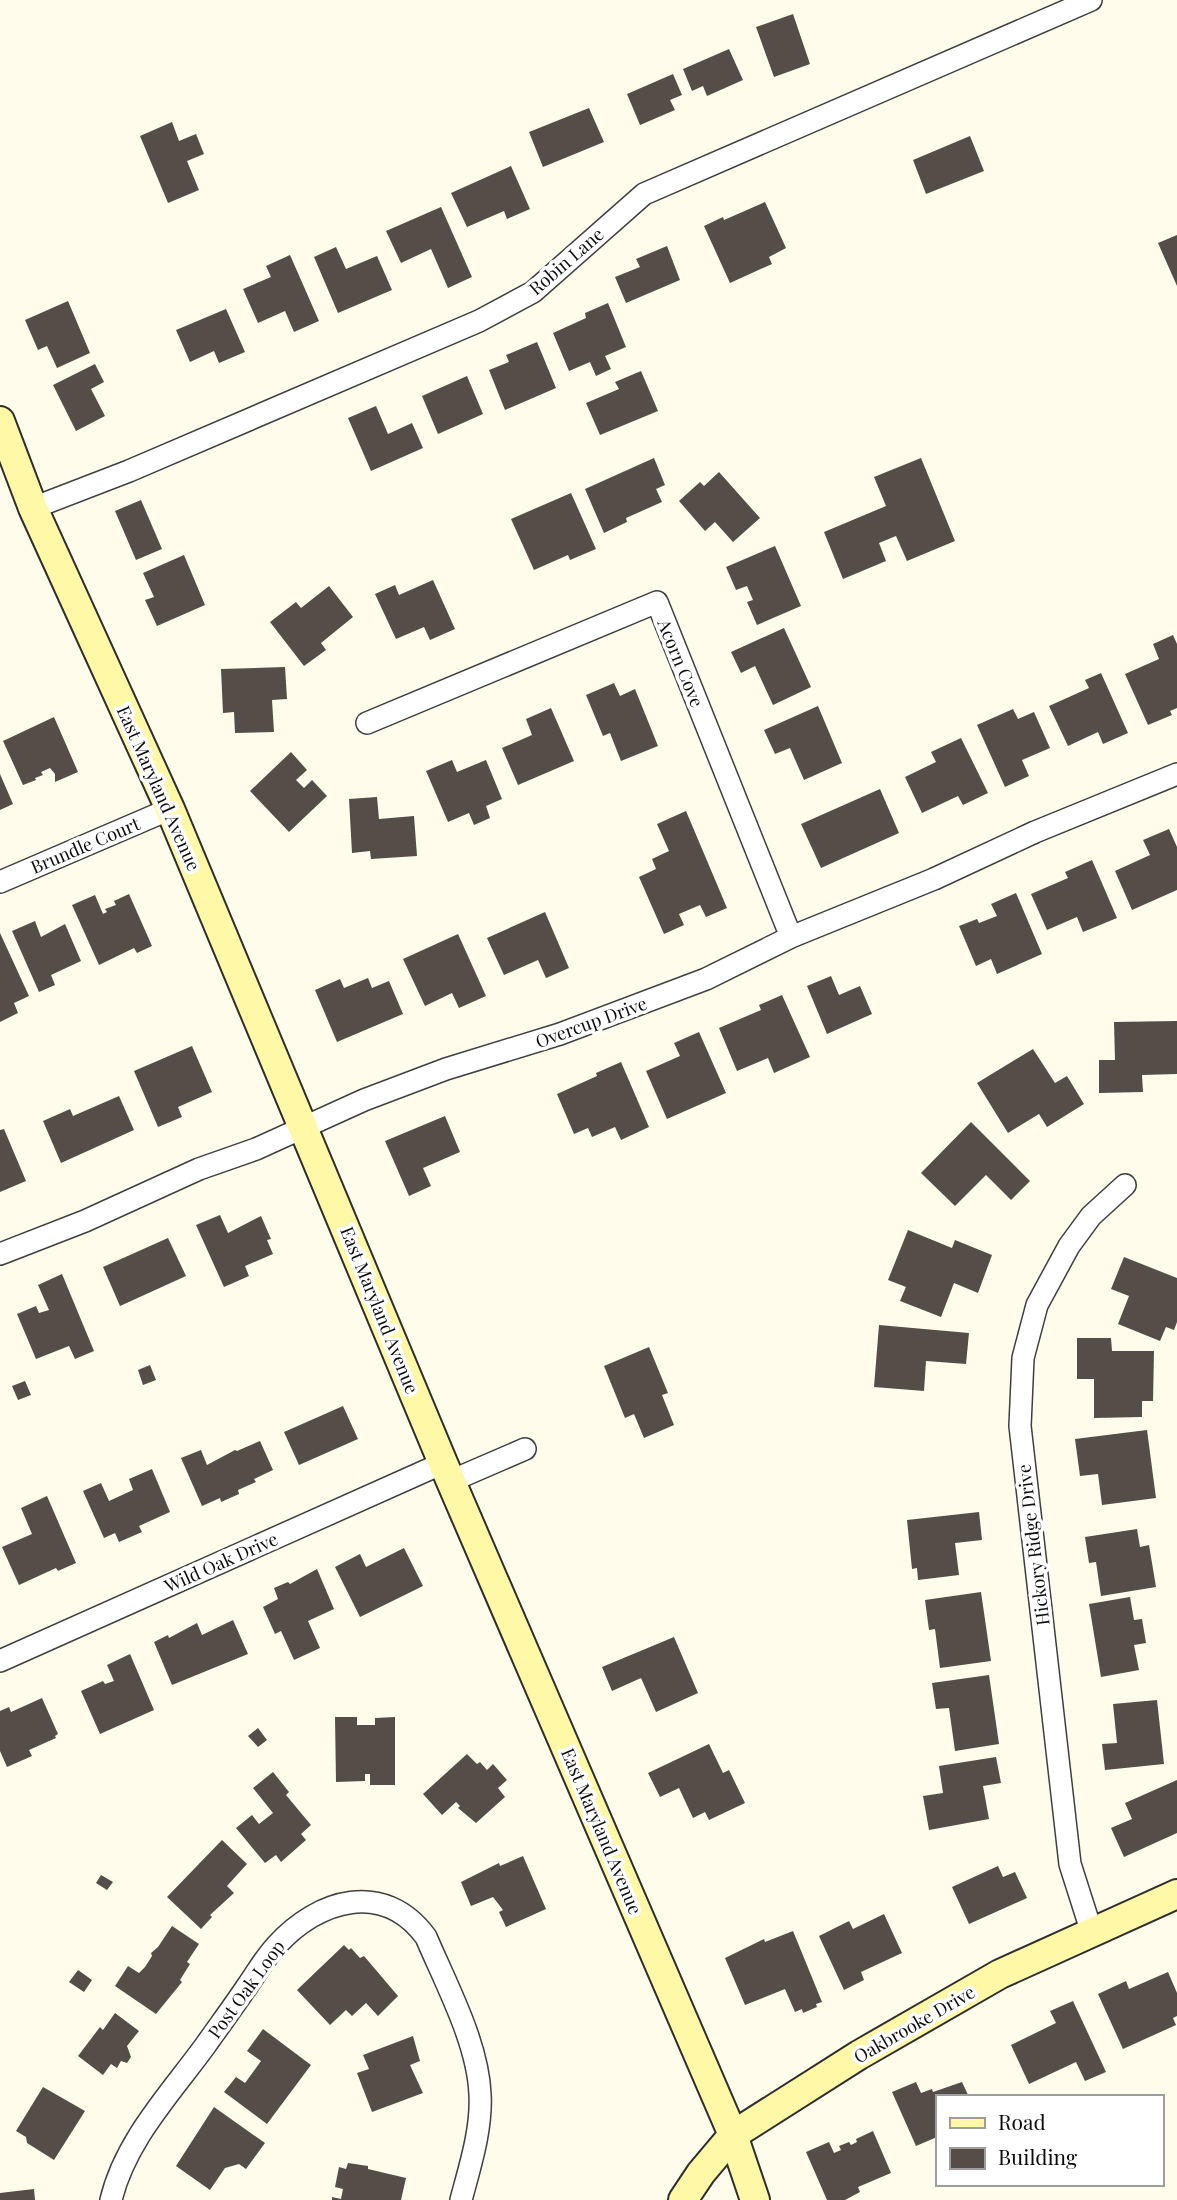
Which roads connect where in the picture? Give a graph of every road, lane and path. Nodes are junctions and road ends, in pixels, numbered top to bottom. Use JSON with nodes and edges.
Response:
{"nodes":[{"id":1,"x":1091,"y":0,"type":"edge"},
{"id":2,"x":0,"y":421,"type":"edge"},
{"id":3,"x":33,"y":508,"type":"junction"},
{"id":4,"x":367,"y":723,"type":"dead end"},
{"id":5,"x":1177,"y":774,"type":"edge"},
{"id":6,"x":170,"y":809,"type":"junction"},
{"id":7,"x":0,"y":882,"type":"edge"},
{"id":8,"x":790,"y":937,"type":"junction"},
{"id":9,"x":303,"y":1127,"type":"junction"},
{"id":10,"x":1125,"y":1185,"type":"dead end"},
{"id":11,"x":0,"y":1255,"type":"edge"},
{"id":12,"x":525,"y":1449,"type":"dead end"},
{"id":13,"x":447,"y":1472,"type":"junction"},
{"id":14,"x":0,"y":1661,"type":"edge"},
{"id":15,"x":1177,"y":1894,"type":"edge"},
{"id":16,"x":1092,"y":1933,"type":"junction"},
{"id":17,"x":733,"y":2135,"type":"junction"},
{"id":18,"x":111,"y":2200,"type":"edge"},
{"id":19,"x":461,"y":2200,"type":"edge"},
{"id":20,"x":683,"y":2200,"type":"edge"},
{"id":21,"x":755,"y":2200,"type":"edge"}],
"edges":[{"from":1,"to":3,"type":"street","name":"Robin Lane"},
{"from":2,"to":3,"type":"street","name":"East Maryland Avenue"},
{"from":3,"to":6,"type":"street","name":"East Maryland Avenue"},
{"from":4,"to":8,"type":"street","name":"Acorn Cove"},
{"from":5,"to":8,"type":"street","name":"Overcup Drive"},
{"from":6,"to":7,"type":"street","name":"Brundle Court"},
{"from":6,"to":9,"type":"street","name":"East Maryland Avenue"},
{"from":8,"to":9,"type":"street","name":"Overcup Drive"},
{"from":9,"to":11,"type":"street","name":"Overcup Drive"},
{"from":9,"to":13,"type":"street","name":"East Maryland Avenue"},
{"from":10,"to":16,"type":"street","name":"Hickory Ridge Drive"},
{"from":12,"to":13,"type":"street","name":"Wild Oak Drive"},
{"from":13,"to":14,"type":"street","name":"Wild Oak Drive"},
{"from":13,"to":17,"type":"street","name":"East Maryland Avenue"},
{"from":15,"to":16,"type":"street","name":"Oakbrooke Drive"},
{"from":16,"to":17,"type":"street","name":"Oakbrooke Drive"},
{"from":17,"to":20,"type":"street","name":"Oakbrooke Drive"},
{"from":17,"to":21,"type":"street","name":"East Maryland Avenue"},
{"from":18,"to":19,"type":"street","name":"Post Oak Loop"}]}
